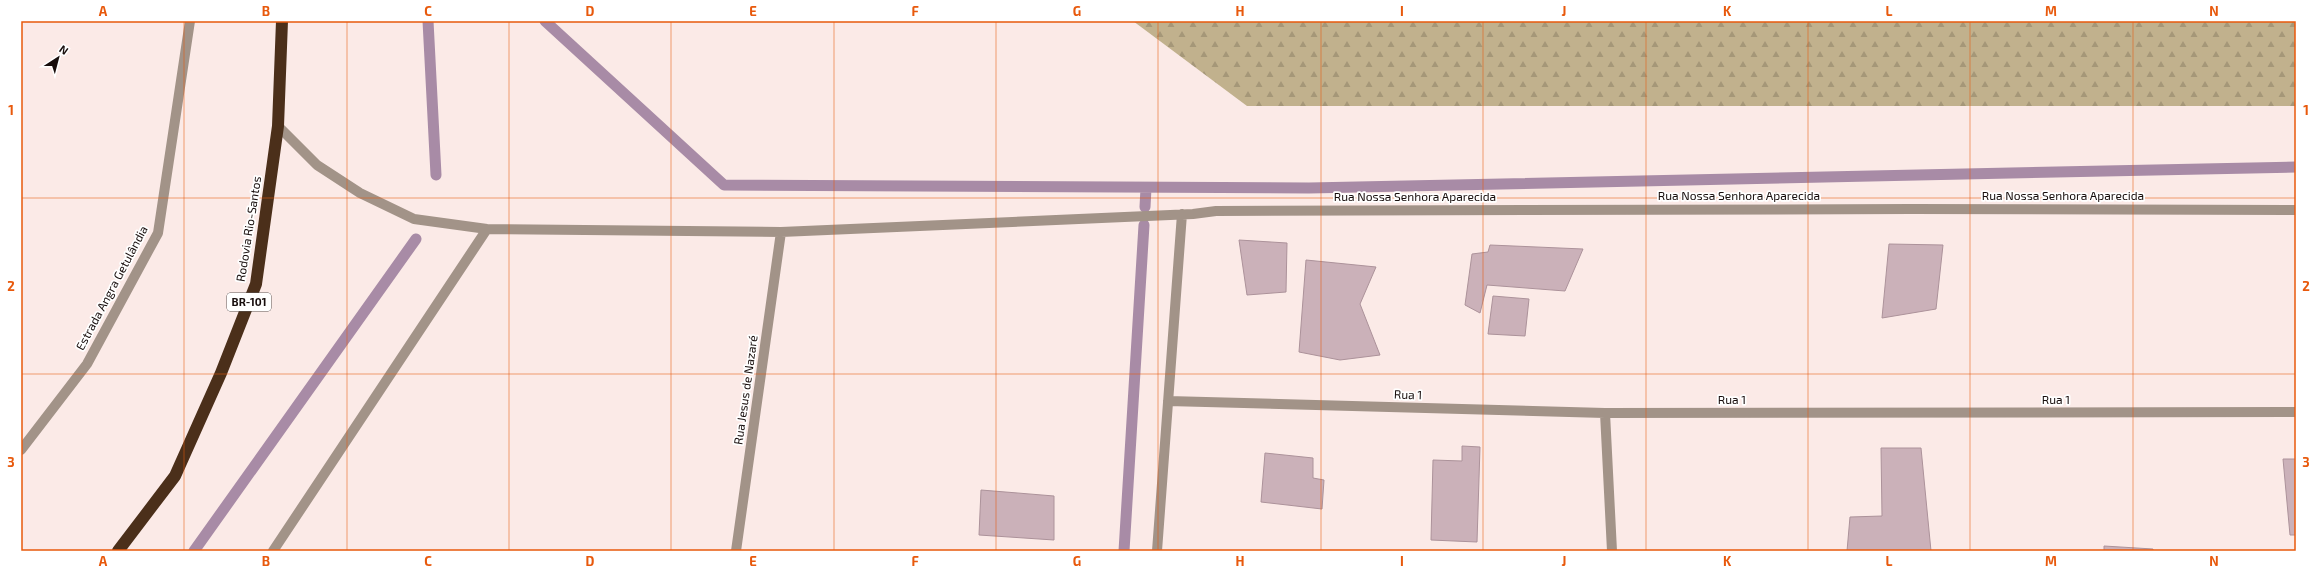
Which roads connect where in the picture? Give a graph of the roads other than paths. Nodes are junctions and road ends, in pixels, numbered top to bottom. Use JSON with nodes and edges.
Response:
{"nodes":[{"id":1,"x":190,"y":21,"type":"edge"},
{"id":2,"x":282,"y":21,"type":"edge"},
{"id":3,"x":278,"y":126,"type":"junction"},
{"id":4,"x":2296,"y":210,"type":"edge"},
{"id":5,"x":1182,"y":214,"type":"junction"},
{"id":6,"x":487,"y":229,"type":"junction"},
{"id":7,"x":781,"y":232,"type":"junction"},
{"id":8,"x":1168,"y":401,"type":"junction"},
{"id":9,"x":2296,"y":412,"type":"edge"},
{"id":10,"x":1605,"y":414,"type":"junction"},
{"id":11,"x":21,"y":450,"type":"edge"},
{"id":12,"x":118,"y":551,"type":"edge"},
{"id":13,"x":273,"y":551,"type":"edge"},
{"id":14,"x":736,"y":551,"type":"edge"},
{"id":15,"x":1157,"y":551,"type":"edge"},
{"id":16,"x":1612,"y":551,"type":"edge"}],
"edges":[{"from":1,"to":11,"type":"street","name":"Estrada Angra Getulândia"},
{"from":2,"to":3,"type":"highway","name":"Rodovia Rio-Santos","number":"BR-101"},
{"from":3,"to":6,"type":"street","name":"Rua Nossa Senhora Aparecida"},
{"from":3,"to":12,"type":"highway","name":"Rodovia Rio-Santos","number":"BR-101"},
{"from":4,"to":5,"type":"street","name":"Rua Nossa Senhora Aparecida"},
{"from":5,"to":7,"type":"street","name":"Rua Nossa Senhora Aparecida"},
{"from":5,"to":8,"type":"street"},
{"from":6,"to":7,"type":"street","name":"Rua Nossa Senhora Aparecida"},
{"from":6,"to":13,"type":"street"},
{"from":7,"to":14,"type":"street","name":"Rua Jesus de Nazaré"},
{"from":8,"to":10,"type":"street","name":"Rua 1"},
{"from":8,"to":15,"type":"street"},
{"from":9,"to":10,"type":"street","name":"Rua 1"},
{"from":10,"to":16,"type":"street"}]}
